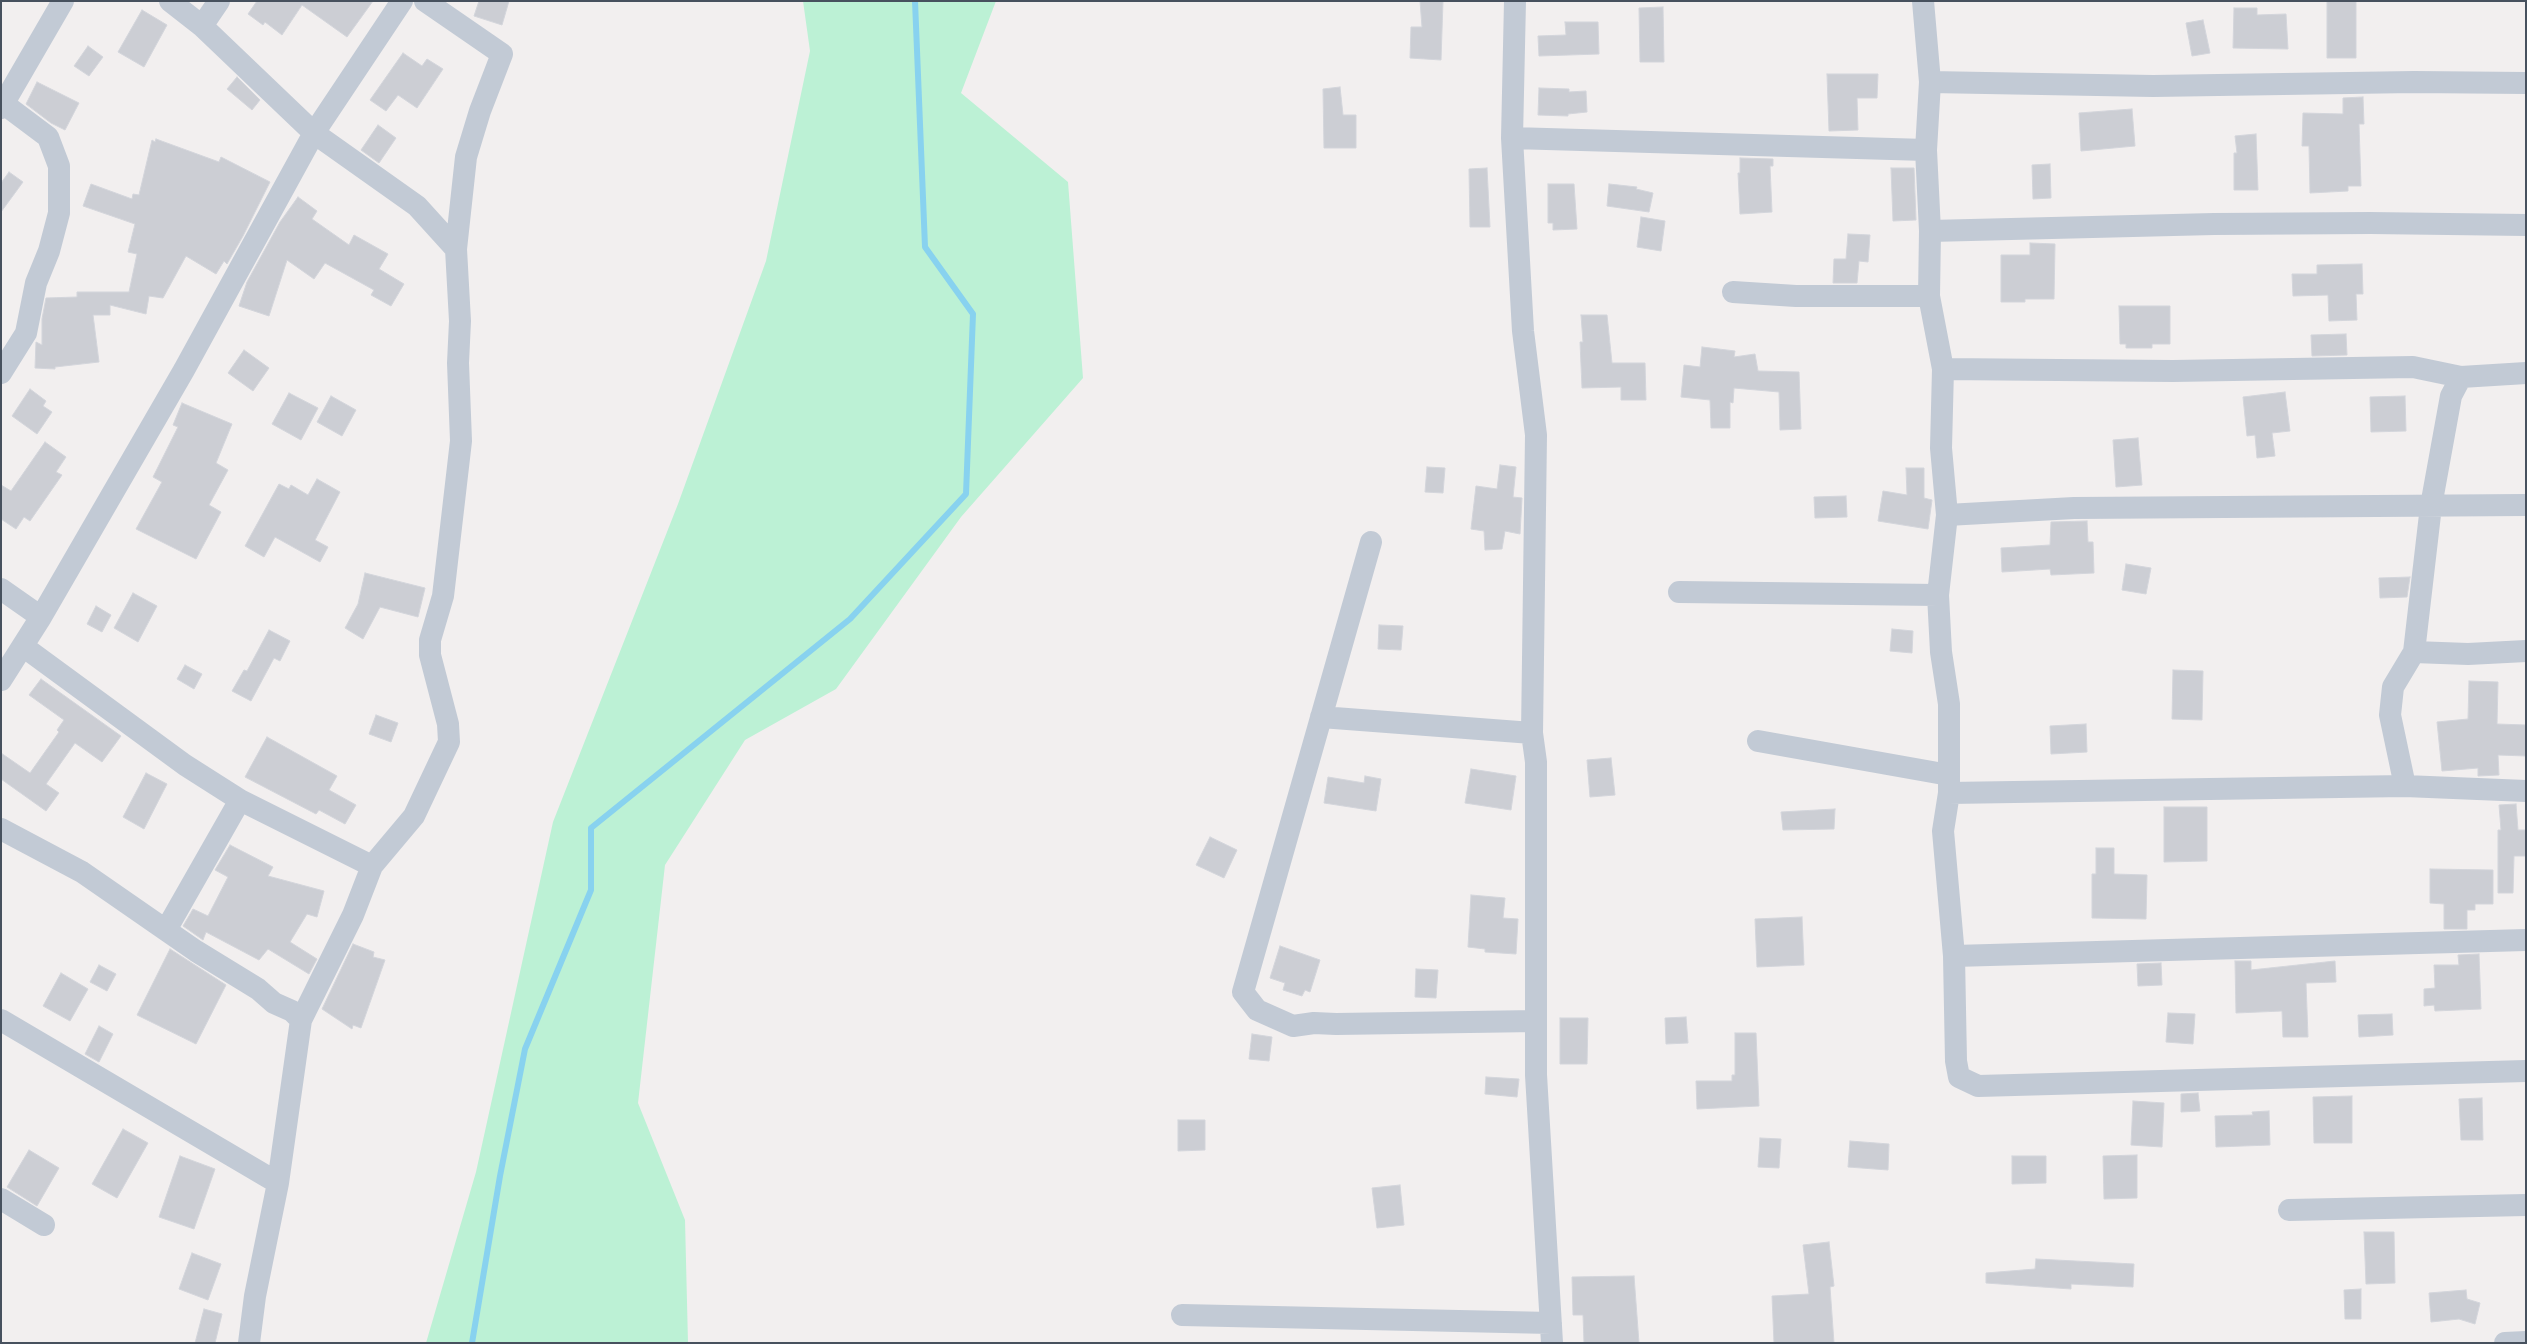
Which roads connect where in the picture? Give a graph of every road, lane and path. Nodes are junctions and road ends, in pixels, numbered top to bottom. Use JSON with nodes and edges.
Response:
{"nodes":[{"id":1,"x":63,"y":1,"type":"edge"},
{"id":2,"x":170,"y":1,"type":"edge"},
{"id":3,"x":219,"y":1,"type":"edge"},
{"id":4,"x":402,"y":1,"type":"edge"},
{"id":5,"x":424,"y":1,"type":"edge"},
{"id":6,"x":1516,"y":1,"type":"edge"},
{"id":7,"x":1924,"y":1,"type":"edge"},
{"id":8,"x":202,"y":26,"type":"junction"},
{"id":9,"x":1930,"y":82,"type":"junction"},
{"id":10,"x":2526,"y":83,"type":"edge"},
{"id":11,"x":2,"y":106,"type":"edge"},
{"id":12,"x":314,"y":133,"type":"junction"},
{"id":13,"x":1512,"y":138,"type":"junction"},
{"id":14,"x":1926,"y":150,"type":"junction"},
{"id":15,"x":2526,"y":226,"type":"edge"},
{"id":16,"x":1930,"y":231,"type":"junction"},
{"id":17,"x":456,"y":249,"type":"junction"},
{"id":18,"x":1733,"y":292,"type":"dead end"},
{"id":19,"x":1929,"y":296,"type":"junction"},
{"id":20,"x":1943,"y":369,"type":"junction"},
{"id":21,"x":1,"y":373,"type":"edge"},
{"id":22,"x":2526,"y":373,"type":"edge"},
{"id":23,"x":2461,"y":377,"type":"junction"},
{"id":24,"x":2526,"y":505,"type":"edge"},
{"id":25,"x":2431,"y":506,"type":"junction"},
{"id":26,"x":1946,"y":515,"type":"junction"},
{"id":27,"x":1371,"y":542,"type":"dead end"},
{"id":28,"x":1,"y":589,"type":"edge"},
{"id":29,"x":1679,"y":592,"type":"dead end"},
{"id":30,"x":1938,"y":595,"type":"junction"},
{"id":31,"x":42,"y":617,"type":"junction"},
{"id":32,"x":24,"y":647,"type":"junction"},
{"id":33,"x":2526,"y":651,"type":"edge"},
{"id":34,"x":2414,"y":652,"type":"junction"},
{"id":35,"x":1,"y":680,"type":"edge"},
{"id":36,"x":1322,"y":717,"type":"junction"},
{"id":37,"x":1532,"y":733,"type":"junction"},
{"id":38,"x":1758,"y":741,"type":"dead end"},
{"id":39,"x":1949,"y":784,"type":"junction"},
{"id":40,"x":2405,"y":786,"type":"junction"},
{"id":41,"x":2526,"y":791,"type":"edge"},
{"id":42,"x":240,"y":800,"type":"junction"},
{"id":43,"x":1,"y":828,"type":"edge"},
{"id":44,"x":372,"y":866,"type":"junction"},
{"id":45,"x":166,"y":930,"type":"junction"},
{"id":46,"x":2526,"y":940,"type":"edge"},
{"id":47,"x":1954,"y":956,"type":"junction"},
{"id":48,"x":1,"y":1020,"type":"edge"},
{"id":49,"x":301,"y":1020,"type":"junction"},
{"id":50,"x":1536,"y":1021,"type":"junction"},
{"id":51,"x":2526,"y":1071,"type":"edge"},
{"id":52,"x":278,"y":1183,"type":"junction"},
{"id":53,"x":1,"y":1199,"type":"edge"},
{"id":54,"x":2526,"y":1205,"type":"edge"},
{"id":55,"x":2289,"y":1210,"type":"dead end"},
{"id":56,"x":44,"y":1225,"type":"dead end"},
{"id":57,"x":1182,"y":1315,"type":"dead end"},
{"id":58,"x":1551,"y":1333,"type":"edge"},
{"id":59,"x":2526,"y":1342,"type":"edge"},
{"id":60,"x":249,"y":1343,"type":"edge"},
{"id":61,"x":2505,"y":1343,"type":"edge"}],
"edges":[{"from":1,"to":11,"type":"street"},
{"from":2,"to":8,"type":"street"},
{"from":3,"to":8,"type":"street"},
{"from":4,"to":12,"type":"street"},
{"from":5,"to":17,"type":"street"},
{"from":6,"to":13,"type":"street"},
{"from":7,"to":9,"type":"street"},
{"from":8,"to":12,"type":"street"},
{"from":9,"to":10,"type":"street"},
{"from":9,"to":14,"type":"street"},
{"from":11,"to":21,"type":"street"},
{"from":12,"to":17,"type":"street"},
{"from":12,"to":31,"type":"street"},
{"from":13,"to":14,"type":"street"},
{"from":13,"to":37,"type":"street"},
{"from":14,"to":16,"type":"street"},
{"from":15,"to":16,"type":"street"},
{"from":16,"to":19,"type":"street"},
{"from":17,"to":44,"type":"street"},
{"from":18,"to":19,"type":"street"},
{"from":19,"to":20,"type":"street"},
{"from":20,"to":23,"type":"street"},
{"from":20,"to":26,"type":"street"},
{"from":22,"to":23,"type":"street"},
{"from":23,"to":25,"type":"street"},
{"from":24,"to":25,"type":"street"},
{"from":25,"to":26,"type":"street"},
{"from":25,"to":34,"type":"street"},
{"from":26,"to":30,"type":"street"},
{"from":27,"to":36,"type":"street"},
{"from":28,"to":31,"type":"street"},
{"from":29,"to":30,"type":"street"},
{"from":30,"to":39,"type":"street"},
{"from":31,"to":32,"type":"street"},
{"from":32,"to":35,"type":"street"},
{"from":32,"to":42,"type":"street"},
{"from":33,"to":34,"type":"street"},
{"from":34,"to":40,"type":"street"},
{"from":36,"to":37,"type":"street"},
{"from":36,"to":50,"type":"street"},
{"from":37,"to":50,"type":"street"},
{"from":38,"to":39,"type":"street"},
{"from":39,"to":40,"type":"street"},
{"from":39,"to":47,"type":"street"},
{"from":40,"to":41,"type":"street"},
{"from":42,"to":44,"type":"street"},
{"from":42,"to":45,"type":"street"},
{"from":43,"to":45,"type":"street"},
{"from":44,"to":49,"type":"street"},
{"from":45,"to":49,"type":"street"},
{"from":46,"to":47,"type":"street"},
{"from":47,"to":51,"type":"street"},
{"from":48,"to":52,"type":"street"},
{"from":49,"to":52,"type":"street"},
{"from":50,"to":58,"type":"street"},
{"from":52,"to":60,"type":"street"},
{"from":53,"to":56,"type":"street"},
{"from":54,"to":55,"type":"street"},
{"from":57,"to":58,"type":"street"},
{"from":59,"to":61,"type":"street"}]}
